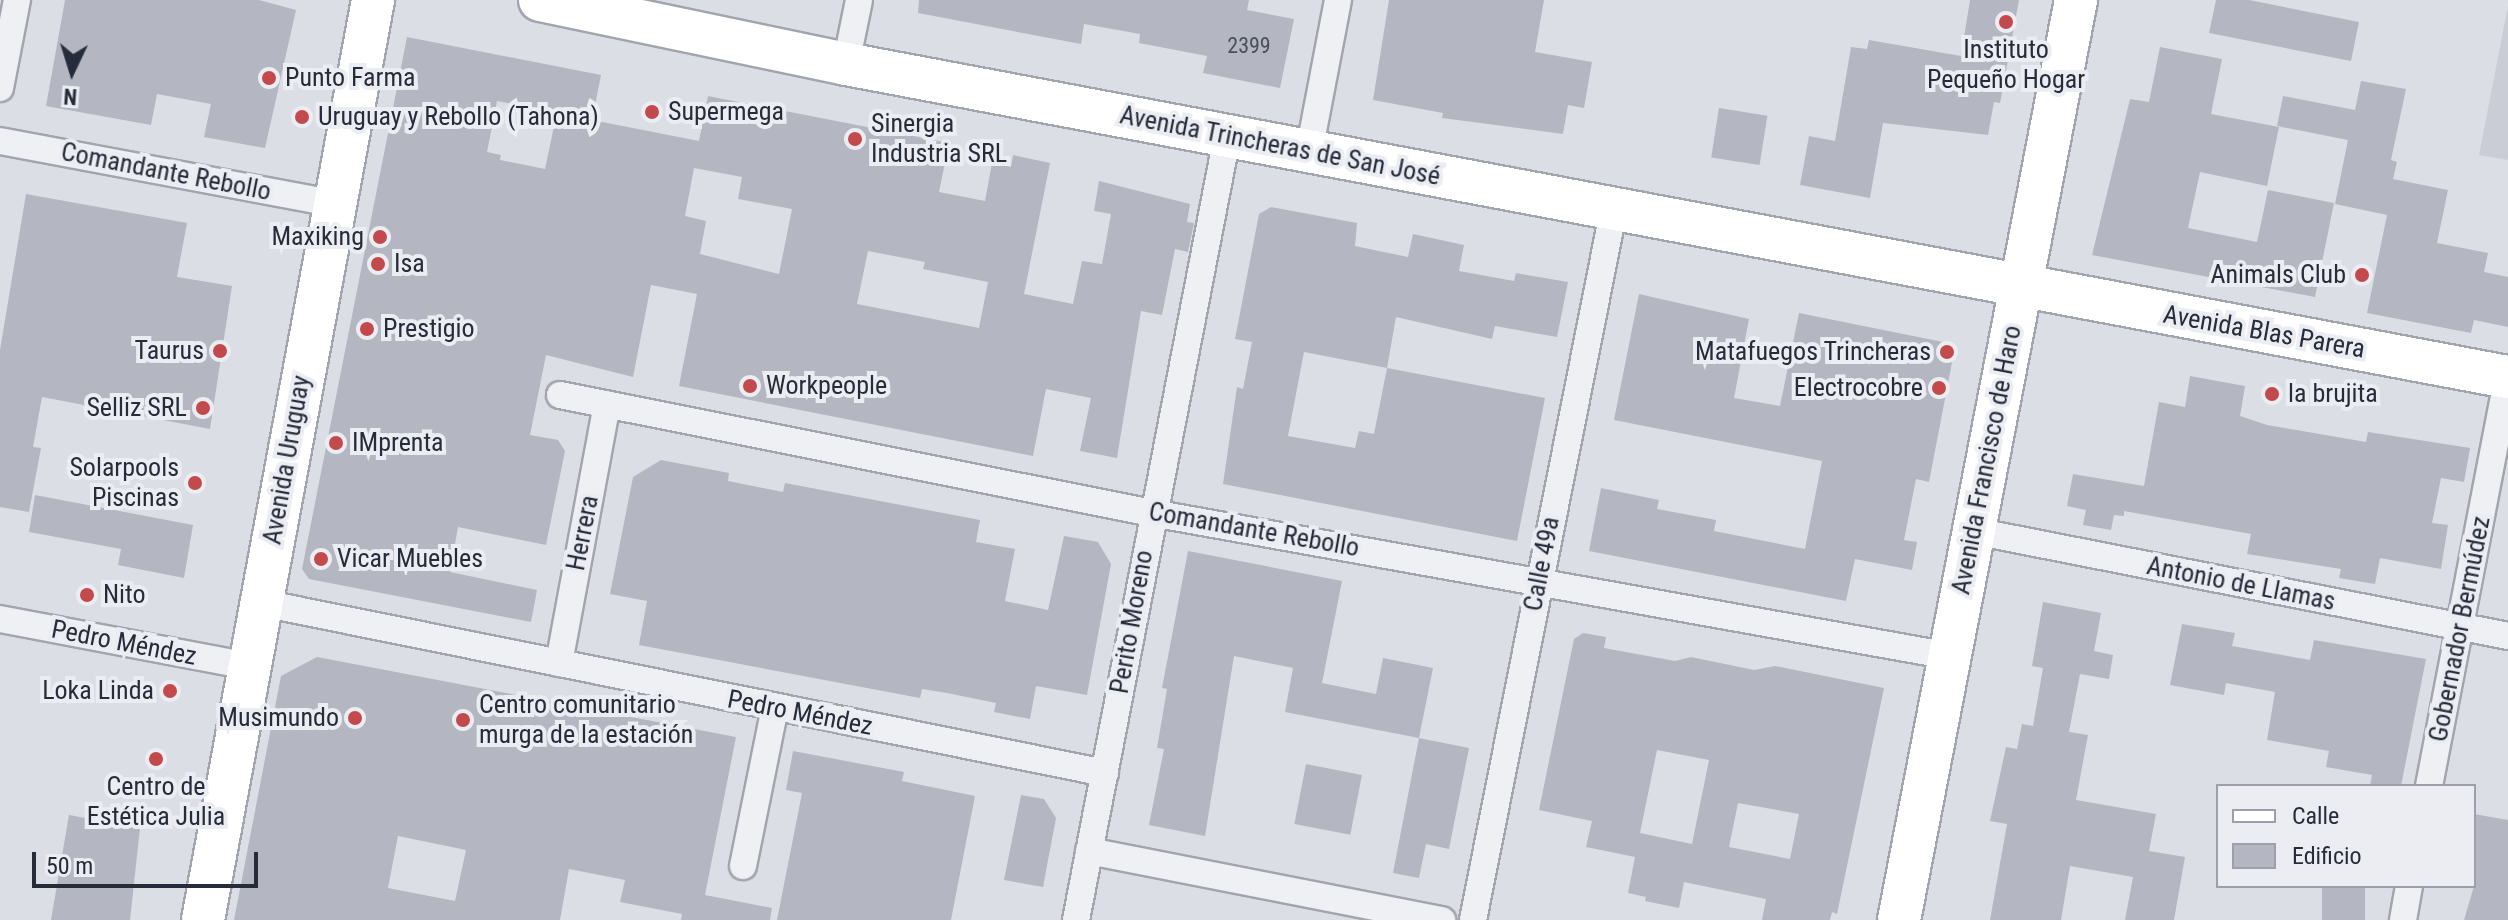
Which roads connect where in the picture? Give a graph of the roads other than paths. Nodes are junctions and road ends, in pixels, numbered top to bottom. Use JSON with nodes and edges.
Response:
{"nodes":[{"id":1,"x":17,"y":0,"type":"edge"},
{"id":2,"x":373,"y":0,"type":"edge"},
{"id":3,"x":540,"y":0,"type":"edge"},
{"id":4,"x":859,"y":0,"type":"edge"},
{"id":5,"x":1338,"y":0,"type":"edge"},
{"id":6,"x":2076,"y":0,"type":"edge"},
{"id":7,"x":846,"y":64,"type":"junction"},
{"id":8,"x":0,"y":88,"type":"edge"},
{"id":9,"x":1227,"y":137,"type":"junction"},
{"id":10,"x":0,"y":141,"type":"edge"},
{"id":11,"x":1309,"y":152,"type":"junction"},
{"id":12,"x":332,"y":203,"type":"junction"},
{"id":13,"x":1614,"y":208,"type":"junction"},
{"id":14,"x":2020,"y":288,"type":"junction"},
{"id":15,"x":2508,"y":377,"type":"edge"},
{"id":16,"x":560,"y":395,"type":"dead end"},
{"id":17,"x":607,"y":404,"type":"junction"},
{"id":18,"x":1152,"y":513,"type":"junction"},
{"id":19,"x":1974,"y":531,"type":"junction"},
{"id":20,"x":1539,"y":579,"type":"junction"},
{"id":21,"x":262,"y":603,"type":"junction"},
{"id":22,"x":0,"y":619,"type":"edge"},
{"id":23,"x":2460,"y":627,"type":"junction"},
{"id":24,"x":2508,"y":636,"type":"edge"},
{"id":25,"x":1950,"y":656,"type":"junction"},
{"id":26,"x":559,"y":663,"type":"junction"},
{"id":27,"x":249,"y":666,"type":"junction"},
{"id":28,"x":775,"y":708,"type":"junction"},
{"id":29,"x":1105,"y":773,"type":"junction"},
{"id":30,"x":2429,"y":784,"type":"edge"},
{"id":31,"x":1089,"y":851,"type":"junction"},
{"id":32,"x":743,"y":866,"type":"dead end"},
{"id":33,"x":2409,"y":888,"type":"edge"},
{"id":34,"x":203,"y":920,"type":"edge"},
{"id":35,"x":1076,"y":920,"type":"edge"},
{"id":36,"x":1442,"y":920,"type":"edge"},
{"id":37,"x":1473,"y":920,"type":"edge"},
{"id":38,"x":1899,"y":920,"type":"edge"},
{"id":39,"x":2403,"y":920,"type":"edge"}],
"edges":[{"from":1,"to":8,"type":"street"},
{"from":2,"to":12,"type":"main road","name":"Avenida Uruguay"},
{"from":3,"to":7,"type":"main road","name":"Avenida Trincheras de San José"},
{"from":4,"to":7,"type":"street"},
{"from":5,"to":11,"type":"street"},
{"from":6,"to":14,"type":"main road","name":"Avenida Francisco de Haro"},
{"from":7,"to":9,"type":"main road","name":"Avenida Trincheras de San José"},
{"from":9,"to":11,"type":"main road","name":"Avenida Trincheras de San José"},
{"from":9,"to":18,"type":"street","name":"Perito Moreno"},
{"from":10,"to":12,"type":"street","name":"Comandante Rebollo"},
{"from":11,"to":13,"type":"main road","name":"Avenida Trincheras de San José"},
{"from":12,"to":21,"type":"main road","name":"Avenida Uruguay"},
{"from":13,"to":14,"type":"main road","name":"Avenida Trincheras de San José"},
{"from":13,"to":20,"type":"street","name":"Calle 49a"},
{"from":14,"to":15,"type":"main road","name":"Avenida Blas Parera"},
{"from":14,"to":19,"type":"main road","name":"Avenida Francisco de Haro"},
{"from":15,"to":23,"type":"street","name":"Gobernador Bermúdez"},
{"from":16,"to":17,"type":"street","name":"Comandante Rebollo"},
{"from":17,"to":18,"type":"street","name":"Comandante Rebollo"},
{"from":17,"to":26,"type":"street","name":"Herrera"},
{"from":18,"to":20,"type":"street","name":"Comandante Rebollo"},
{"from":18,"to":29,"type":"street","name":"Perito Moreno"},
{"from":19,"to":23,"type":"street","name":"Antonio de Llamas"},
{"from":19,"to":25,"type":"main road","name":"Avenida Francisco de Haro"},
{"from":20,"to":25,"type":"street","name":"Comandante Rebollo"},
{"from":20,"to":37,"type":"street","name":"Calle 49a"},
{"from":21,"to":26,"type":"street","name":"Pedro Méndez"},
{"from":21,"to":27,"type":"main road","name":"Avenida Uruguay"},
{"from":22,"to":27,"type":"street","name":"Pedro Méndez"},
{"from":23,"to":24,"type":"street","name":"Antonio de Llamas"},
{"from":23,"to":30,"type":"street","name":"Gobernador Bermúdez"},
{"from":25,"to":38,"type":"main road","name":"Avenida Francisco de Haro"},
{"from":26,"to":28,"type":"street","name":"Pedro Méndez"},
{"from":27,"to":34,"type":"main road","name":"Avenida Uruguay"},
{"from":28,"to":29,"type":"street","name":"Pedro Méndez"},
{"from":28,"to":32,"type":"street"},
{"from":29,"to":31,"type":"street","name":"Perito Moreno"},
{"from":31,"to":35,"type":"street","name":"Perito Moreno"},
{"from":31,"to":36,"type":"street"},
{"from":33,"to":39,"type":"street"}]}
